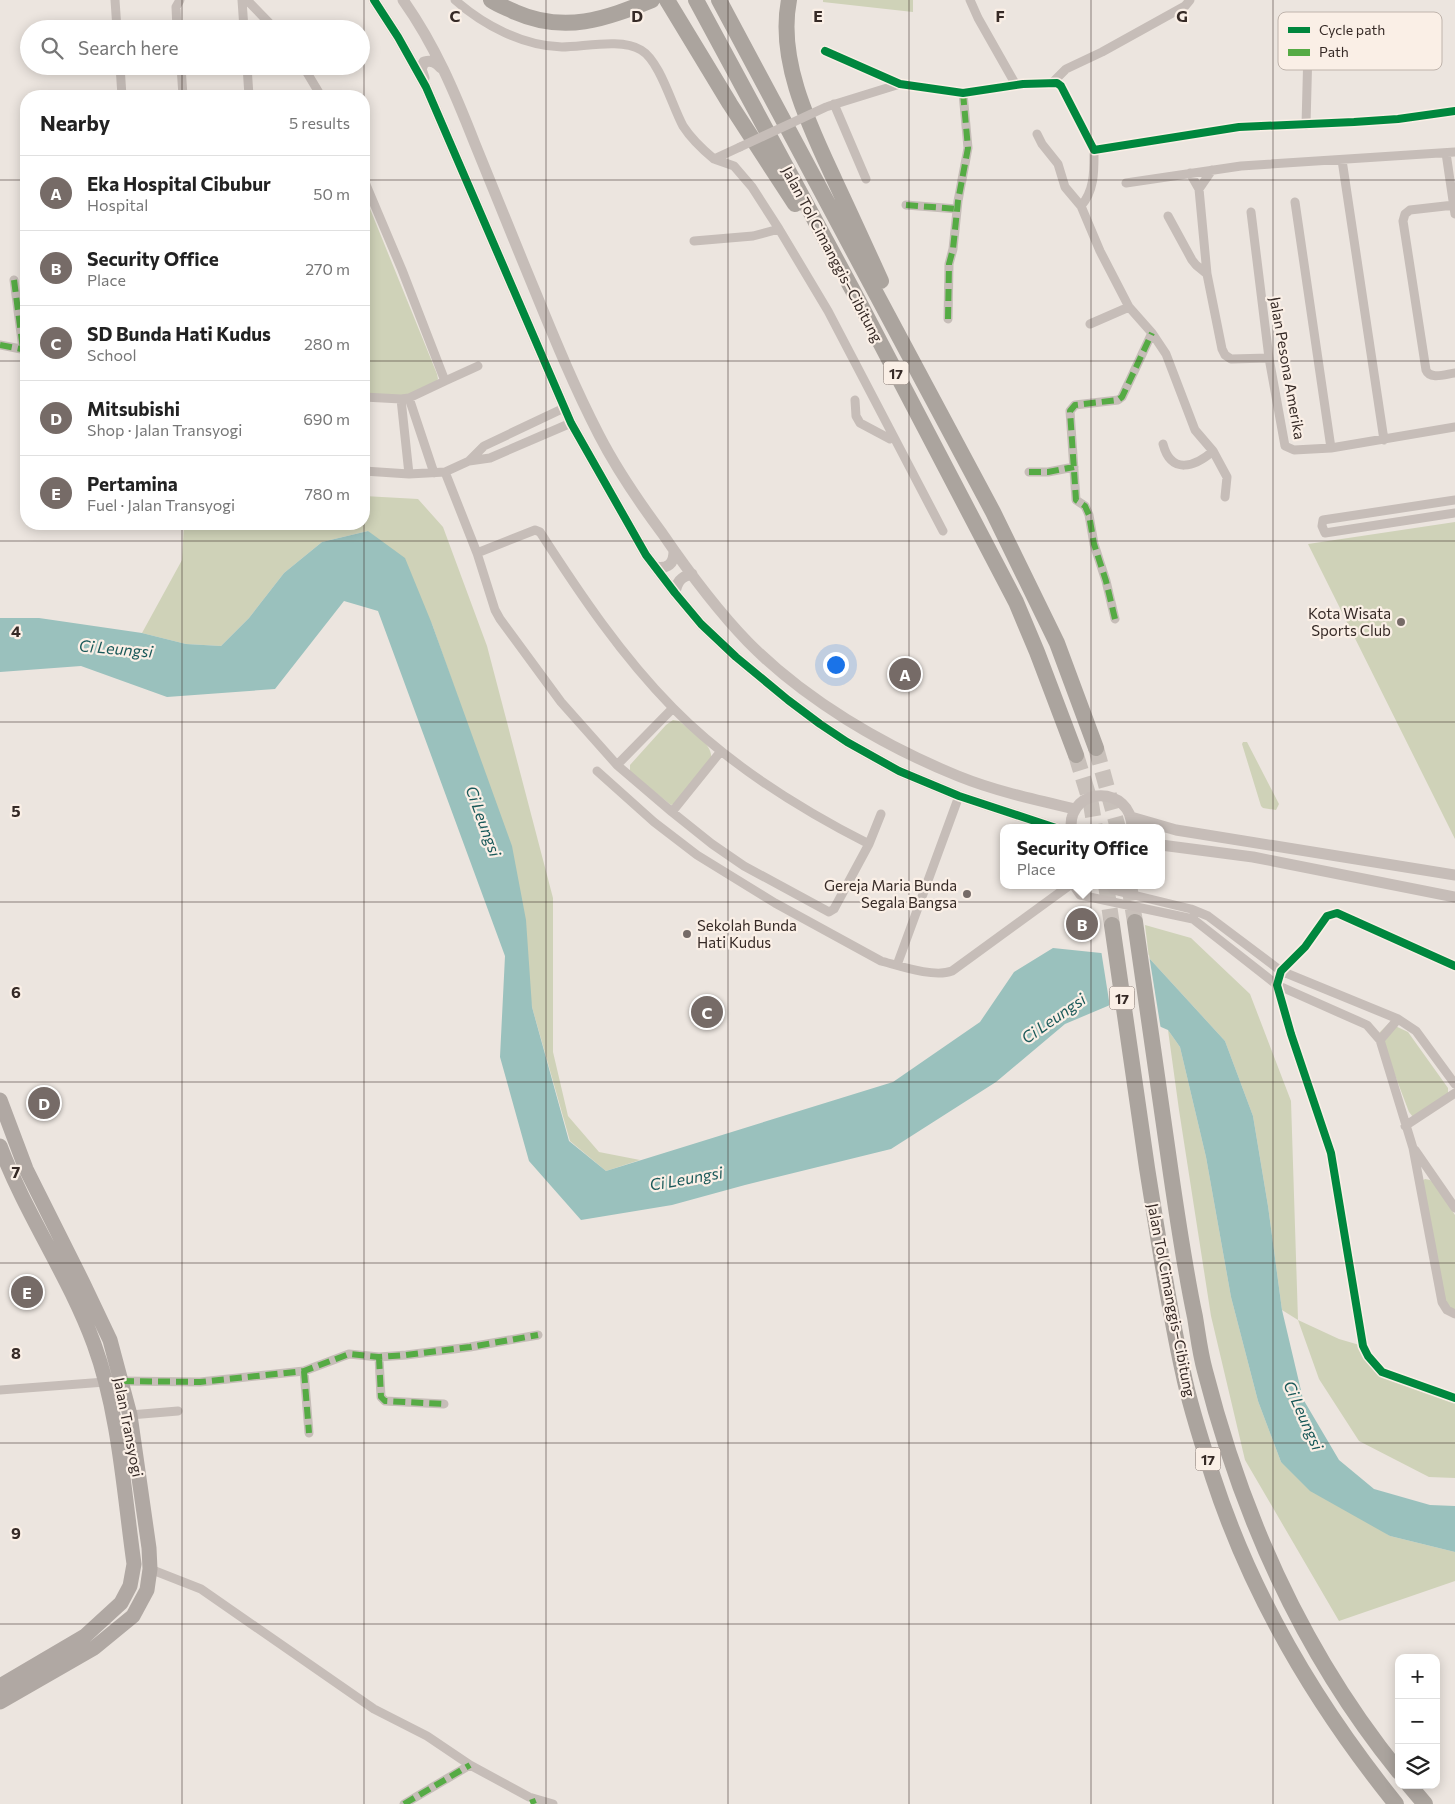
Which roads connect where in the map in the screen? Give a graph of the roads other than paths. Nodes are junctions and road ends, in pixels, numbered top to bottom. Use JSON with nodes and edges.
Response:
{"nodes":[{"id":1,"x":115,"y":0,"type":"edge"},
{"id":2,"x":180,"y":0,"type":"edge"},
{"id":3,"x":242,"y":0,"type":"edge"},
{"id":4,"x":247,"y":0,"type":"edge"},
{"id":5,"x":374,"y":0,"type":"edge"},
{"id":6,"x":403,"y":0,"type":"edge"},
{"id":7,"x":455,"y":0,"type":"edge"},
{"id":8,"x":491,"y":0,"type":"edge"},
{"id":9,"x":513,"y":0,"type":"edge"},
{"id":10,"x":667,"y":0,"type":"edge"},
{"id":11,"x":696,"y":0,"type":"edge"},
{"id":12,"x":719,"y":0,"type":"edge"},
{"id":13,"x":789,"y":0,"type":"edge"},
{"id":14,"x":970,"y":0,"type":"edge"},
{"id":15,"x":1190,"y":0,"type":"edge"},
{"id":16,"x":639,"y":2,"type":"edge"},
{"id":17,"x":116,"y":20,"type":"edge"},
{"id":18,"x":177,"y":20,"type":"edge"},
{"id":19,"x":243,"y":20,"type":"edge"},
{"id":20,"x":267,"y":20,"type":"edge"},
{"id":21,"x":825,"y":51,"type":"dead end"},
{"id":22,"x":1307,"y":70,"type":"edge"},
{"id":23,"x":121,"y":75,"type":"edge"},
{"id":24,"x":181,"y":75,"type":"edge"},
{"id":25,"x":248,"y":75,"type":"edge"},
{"id":26,"x":308,"y":75,"type":"edge"},
{"id":27,"x":448,"y":78,"type":"junction"},
{"id":28,"x":1053,"y":82,"type":"junction"},
{"id":29,"x":900,"y":84,"type":"junction"},
{"id":30,"x":1016,"y":85,"type":"junction"},
{"id":31,"x":426,"y":87,"type":"junction"},
{"id":32,"x":122,"y":90,"type":"edge"},
{"id":33,"x":182,"y":90,"type":"edge"},
{"id":34,"x":249,"y":90,"type":"edge"},
{"id":35,"x":317,"y":90,"type":"edge"},
{"id":36,"x":963,"y":93,"type":"junction"},
{"id":37,"x":830,"y":106,"type":"junction"},
{"id":38,"x":1455,"y":111,"type":"edge"},
{"id":39,"x":1306,"y":125,"type":"junction"},
{"id":40,"x":1037,"y":134,"type":"dead end"},
{"id":41,"x":1094,"y":150,"type":"junction"},
{"id":42,"x":1451,"y":152,"type":"edge"},
{"id":43,"x":714,"y":159,"type":"junction"},
{"id":44,"x":1342,"y":160,"type":"junction"},
{"id":45,"x":1212,"y":170,"type":"junction"},
{"id":46,"x":1190,"y":174,"type":"junction"},
{"id":47,"x":866,"y":179,"type":"dead end"},
{"id":48,"x":1126,"y":183,"type":"dead end"},
{"id":49,"x":1199,"y":189,"type":"junction"},
{"id":50,"x":370,"y":194,"type":"edge"},
{"id":51,"x":1295,"y":202,"type":"dead end"},
{"id":52,"x":906,"y":205,"type":"dead end"},
{"id":53,"x":1081,"y":206,"type":"junction"},
{"id":54,"x":957,"y":209,"type":"junction"},
{"id":55,"x":1454,"y":210,"type":"edge"},
{"id":56,"x":1251,"y":212,"type":"dead end"},
{"id":57,"x":1168,"y":216,"type":"dead end"},
{"id":58,"x":779,"y":229,"type":"junction"},
{"id":59,"x":694,"y":241,"type":"dead end"},
{"id":60,"x":1207,"y":274,"type":"junction"},
{"id":61,"x":14,"y":280,"type":"dead end"},
{"id":62,"x":20,"y":295,"type":"edge"},
{"id":63,"x":858,"y":300,"type":"junction"},
{"id":64,"x":1129,"y":307,"type":"junction"},
{"id":65,"x":948,"y":319,"type":"dead end"},
{"id":66,"x":1090,"y":324,"type":"dead end"},
{"id":67,"x":1152,"y":334,"type":"junction"},
{"id":68,"x":0,"y":345,"type":"edge"},
{"id":69,"x":20,"y":346,"type":"edge"},
{"id":70,"x":1269,"y":358,"type":"junction"},
{"id":71,"x":478,"y":366,"type":"dead end"},
{"id":72,"x":1455,"y":374,"type":"edge"},
{"id":73,"x":445,"y":381,"type":"junction"},
{"id":74,"x":370,"y":397,"type":"edge"},
{"id":75,"x":405,"y":398,"type":"junction"},
{"id":76,"x":855,"y":400,"type":"dead end"},
{"id":77,"x":564,"y":408,"type":"junction"},
{"id":78,"x":571,"y":423,"type":"junction"},
{"id":79,"x":1455,"y":427,"type":"edge"},
{"id":80,"x":514,"y":432,"type":"junction"},
{"id":81,"x":952,"y":433,"type":"junction"},
{"id":82,"x":889,"y":440,"type":"junction"},
{"id":83,"x":1384,"y":440,"type":"junction"},
{"id":84,"x":1164,"y":444,"type":"dead end"},
{"id":85,"x":520,"y":445,"type":"junction"},
{"id":86,"x":1331,"y":448,"type":"junction"},
{"id":87,"x":1213,"y":450,"type":"junction"},
{"id":88,"x":469,"y":462,"type":"junction"},
{"id":89,"x":1074,"y":467,"type":"junction"},
{"id":90,"x":370,"y":471,"type":"edge"},
{"id":91,"x":444,"y":472,"type":"junction"},
{"id":92,"x":1029,"y":472,"type":"dead end"},
{"id":93,"x":434,"y":473,"type":"junction"},
{"id":94,"x":409,"y":474,"type":"junction"},
{"id":95,"x":1224,"y":497,"type":"dead end"},
{"id":96,"x":1455,"y":500,"type":"edge"},
{"id":97,"x":1455,"y":513,"type":"edge"},
{"id":98,"x":943,"y":531,"type":"dead end"},
{"id":99,"x":674,"y":550,"type":"junction"},
{"id":100,"x":477,"y":553,"type":"junction"},
{"id":101,"x":655,"y":567,"type":"junction"},
{"id":102,"x":692,"y":574,"type":"junction"},
{"id":103,"x":675,"y":593,"type":"junction"},
{"id":104,"x":1115,"y":619,"type":"dead end"},
{"id":105,"x":673,"y":708,"type":"junction"},
{"id":106,"x":1096,"y":748,"type":"tunnel mouth"},
{"id":107,"x":721,"y":752,"type":"junction"},
{"id":108,"x":1076,"y":755,"type":"tunnel mouth"},
{"id":109,"x":617,"y":765,"type":"junction"},
{"id":110,"x":597,"y":772,"type":"dead end"},
{"id":111,"x":959,"y":796,"type":"junction"},
{"id":112,"x":1075,"y":809,"type":"junction"},
{"id":113,"x":672,"y":812,"type":"junction"},
{"id":114,"x":881,"y":814,"type":"dead end"},
{"id":115,"x":1131,"y":822,"type":"edge"},
{"id":116,"x":1044,"y":824,"type":"edge"},
{"id":117,"x":1071,"y":824,"type":"edge"},
{"id":118,"x":1165,"y":828,"type":"edge"},
{"id":119,"x":868,"y":844,"type":"junction"},
{"id":120,"x":1165,"y":845,"type":"edge"},
{"id":121,"x":1455,"y":875,"type":"edge"},
{"id":122,"x":1065,"y":889,"type":"edge"},
{"id":123,"x":1075,"y":889,"type":"edge"},
{"id":124,"x":1112,"y":889,"type":"edge"},
{"id":125,"x":1455,"y":897,"type":"edge"},
{"id":126,"x":1135,"y":922,"type":"tunnel mouth"},
{"id":127,"x":1112,"y":925,"type":"tunnel mouth"},
{"id":128,"x":897,"y":966,"type":"junction"},
{"id":129,"x":1455,"y":966,"type":"edge"},
{"id":130,"x":1281,"y":971,"type":"junction"},
{"id":131,"x":1277,"y":985,"type":"junction"},
{"id":132,"x":1398,"y":1019,"type":"junction"},
{"id":133,"x":1380,"y":1040,"type":"junction"},
{"id":134,"x":1455,"y":1084,"type":"edge"},
{"id":135,"x":1455,"y":1093,"type":"edge"},
{"id":136,"x":0,"y":1100,"type":"edge"},
{"id":137,"x":1405,"y":1126,"type":"junction"},
{"id":138,"x":0,"y":1146,"type":"edge"},
{"id":139,"x":1413,"y":1148,"type":"junction"},
{"id":140,"x":1455,"y":1208,"type":"edge"},
{"id":141,"x":78,"y":1272,"type":"junction"},
{"id":142,"x":64,"y":1279,"type":"junction"},
{"id":143,"x":1455,"y":1314,"type":"edge"},
{"id":144,"x":538,"y":1335,"type":"dead end"},
{"id":145,"x":379,"y":1357,"type":"junction"},
{"id":146,"x":304,"y":1371,"type":"junction"},
{"id":147,"x":122,"y":1380,"type":"junction"},
{"id":148,"x":105,"y":1382,"type":"junction"},
{"id":149,"x":0,"y":1390,"type":"edge"},
{"id":150,"x":1455,"y":1398,"type":"edge"},
{"id":151,"x":444,"y":1404,"type":"dead end"},
{"id":152,"x":178,"y":1411,"type":"dead end"},
{"id":153,"x":130,"y":1415,"type":"junction"},
{"id":154,"x":309,"y":1433,"type":"dead end"},
{"id":155,"x":150,"y":1569,"type":"junction"},
{"id":156,"x":0,"y":1686,"type":"edge"},
{"id":157,"x":0,"y":1702,"type":"edge"},
{"id":158,"x":470,"y":1765,"type":"junction"},
{"id":159,"x":1395,"y":1767,"type":"edge"},
{"id":160,"x":1413,"y":1789,"type":"edge"},
{"id":161,"x":533,"y":1801,"type":"edge"},
{"id":162,"x":404,"y":1804,"type":"edge"},
{"id":163,"x":553,"y":1804,"type":"edge"},
{"id":164,"x":1396,"y":1804,"type":"edge"},
{"id":165,"x":1425,"y":1804,"type":"edge"}],
"edges":[{"from":1,"to":17,"type":"street"},
{"from":2,"to":18,"type":"street"},
{"from":3,"to":19,"type":"street"},
{"from":4,"to":20,"type":"street"},
{"from":5,"to":31,"type":"street"},
{"from":6,"to":27,"type":"street"},
{"from":7,"to":43,"type":"street"},
{"from":8,"to":16,"type":"highway"},
{"from":9,"to":16,"type":"highway"},
{"from":10,"to":63,"type":"highway"},
{"from":11,"to":63,"type":"highway","name":"Jalan Tol Cimanggis–Cibitung","number":"17"},
{"from":12,"to":81,"type":"highway","name":"Jalan Tol Cimanggis–Cibitung","number":"17"},
{"from":13,"to":81,"type":"highway"},
{"from":14,"to":30,"type":"street"},
{"from":15,"to":28,"type":"street"},
{"from":21,"to":29,"type":"street"},
{"from":22,"to":39,"type":"street"},
{"from":23,"to":32,"type":"street"},
{"from":24,"to":33,"type":"street"},
{"from":25,"to":34,"type":"street"},
{"from":26,"to":35,"type":"street"},
{"from":27,"to":31,"type":"street"},
{"from":27,"to":99,"type":"street"},
{"from":28,"to":30,"type":"street"},
{"from":28,"to":41,"type":"street"},
{"from":29,"to":36,"type":"street"},
{"from":29,"to":37,"type":"street"},
{"from":30,"to":36,"type":"street"},
{"from":31,"to":77,"type":"street"},
{"from":36,"to":54,"type":"street"},
{"from":37,"to":43,"type":"street","bridge":true},
{"from":37,"to":47,"type":"street"},
{"from":38,"to":39,"type":"street"},
{"from":39,"to":41,"type":"street"},
{"from":40,"to":53,"type":"street"},
{"from":41,"to":53,"type":"street"},
{"from":42,"to":44,"type":"street"},
{"from":42,"to":55,"type":"street"},
{"from":43,"to":58,"type":"street"},
{"from":44,"to":45,"type":"street"},
{"from":44,"to":83,"type":"street"},
{"from":45,"to":46,"type":"street"},
{"from":45,"to":49,"type":"street"},
{"from":46,"to":48,"type":"street"},
{"from":46,"to":49,"type":"street"},
{"from":49,"to":60,"type":"street"},
{"from":50,"to":73,"type":"street"},
{"from":51,"to":86,"type":"street"},
{"from":52,"to":54,"type":"street"},
{"from":53,"to":64,"type":"street"},
{"from":54,"to":65,"type":"street"},
{"from":55,"to":72,"type":"street"},
{"from":56,"to":70,"type":"street","name":"Jalan Pesona Amerika"},
{"from":57,"to":60,"type":"street"},
{"from":58,"to":59,"type":"street"},
{"from":58,"to":82,"type":"street"},
{"from":60,"to":70,"type":"street"},
{"from":61,"to":62,"type":"street"},
{"from":63,"to":108,"type":"highway","name":"Jalan Tol Cimanggis–Cibitung","number":"17"},
{"from":64,"to":66,"type":"street"},
{"from":64,"to":67,"type":"street"},
{"from":67,"to":87,"type":"street"},
{"from":67,"to":89,"type":"street"},
{"from":68,"to":69,"type":"street"},
{"from":70,"to":86,"type":"street","name":"Jalan Pesona Amerika"},
{"from":71,"to":73,"type":"street"},
{"from":73,"to":75,"type":"street"},
{"from":74,"to":75,"type":"street"},
{"from":75,"to":93,"type":"street"},
{"from":75,"to":94,"type":"street"},
{"from":76,"to":82,"type":"street"},
{"from":77,"to":78,"type":"street"},
{"from":77,"to":80,"type":"street"},
{"from":78,"to":85,"type":"street"},
{"from":78,"to":101,"type":"street"},
{"from":79,"to":83,"type":"street","name":"Jalan Pesona Amerika"},
{"from":80,"to":85,"type":"street"},
{"from":80,"to":88,"type":"street"},
{"from":81,"to":106,"type":"highway","name":"Jalan Tol Cimanggis–Cibitung","number":"17"},
{"from":82,"to":98,"type":"street"},
{"from":83,"to":86,"type":"street","name":"Jalan Pesona Amerika"},
{"from":84,"to":87,"type":"street"},
{"from":85,"to":88,"type":"street"},
{"from":87,"to":95,"type":"street"},
{"from":88,"to":91,"type":"street"},
{"from":89,"to":92,"type":"street"},
{"from":89,"to":104,"type":"street"},
{"from":90,"to":94,"type":"street"},
{"from":91,"to":93,"type":"street"},
{"from":91,"to":100,"type":"street"},
{"from":93,"to":94,"type":"street"},
{"from":96,"to":97,"type":"street"},
{"from":99,"to":101,"type":"street"},
{"from":99,"to":102,"type":"street"},
{"from":100,"to":105,"type":"street"},
{"from":100,"to":109,"type":"street"},
{"from":101,"to":103,"type":"street"},
{"from":102,"to":103,"type":"street"},
{"from":102,"to":112,"type":"street"},
{"from":103,"to":111,"type":"street"},
{"from":105,"to":107,"type":"street"},
{"from":105,"to":109,"type":"street"},
{"from":107,"to":113,"type":"street"},
{"from":107,"to":119,"type":"street"},
{"from":109,"to":113,"type":"street"},
{"from":110,"to":128,"type":"street"},
{"from":111,"to":116,"type":"street"},
{"from":111,"to":128,"type":"street"},
{"from":112,"to":115,"type":"street"},
{"from":112,"to":117,"type":"street"},
{"from":113,"to":119,"type":"street"},
{"from":114,"to":119,"type":"street"},
{"from":118,"to":121,"type":"street"},
{"from":120,"to":125,"type":"street"},
{"from":122,"to":128,"type":"street"},
{"from":123,"to":131,"type":"street"},
{"from":124,"to":130,"type":"street"},
{"from":126,"to":159,"type":"highway","name":"Jalan Tol Cimanggis–Cibitung","number":"17"},
{"from":127,"to":164,"type":"highway","name":"Jalan Tol Cimanggis–Cibitung","number":"17"},
{"from":129,"to":130,"type":"street"},
{"from":130,"to":131,"type":"street"},
{"from":130,"to":132,"type":"street"},
{"from":131,"to":133,"type":"street"},
{"from":131,"to":150,"type":"street"},
{"from":132,"to":133,"type":"street"},
{"from":132,"to":134,"type":"street"},
{"from":133,"to":137,"type":"street"},
{"from":135,"to":137,"type":"street"},
{"from":136,"to":141,"type":"highway","name":"Jalan Transyogi"},
{"from":137,"to":139,"type":"street"},
{"from":138,"to":142,"type":"highway","name":"Jalan Transyogi"},
{"from":139,"to":140,"type":"street"},
{"from":139,"to":143,"type":"street"},
{"from":141,"to":142,"type":"highway"},
{"from":141,"to":147,"type":"highway","name":"Jalan Transyogi"},
{"from":142,"to":148,"type":"highway","name":"Jalan Transyogi"},
{"from":144,"to":145,"type":"street"},
{"from":145,"to":146,"type":"street"},
{"from":145,"to":151,"type":"street"},
{"from":146,"to":147,"type":"street"},
{"from":146,"to":154,"type":"street"},
{"from":147,"to":153,"type":"highway","name":"Jalan Transyogi"},
{"from":148,"to":149,"type":"street"},
{"from":148,"to":156,"type":"highway","name":"Jalan Transyogi"},
{"from":152,"to":153,"type":"street"},
{"from":153,"to":155,"type":"highway","name":"Jalan Transyogi"},
{"from":155,"to":157,"type":"highway","name":"Jalan Transyogi"},
{"from":155,"to":158,"type":"street"},
{"from":158,"to":161,"type":"street"},
{"from":158,"to":162,"type":"street"},
{"from":160,"to":165,"type":"highway"},
{"from":161,"to":163,"type":"street"}]}
